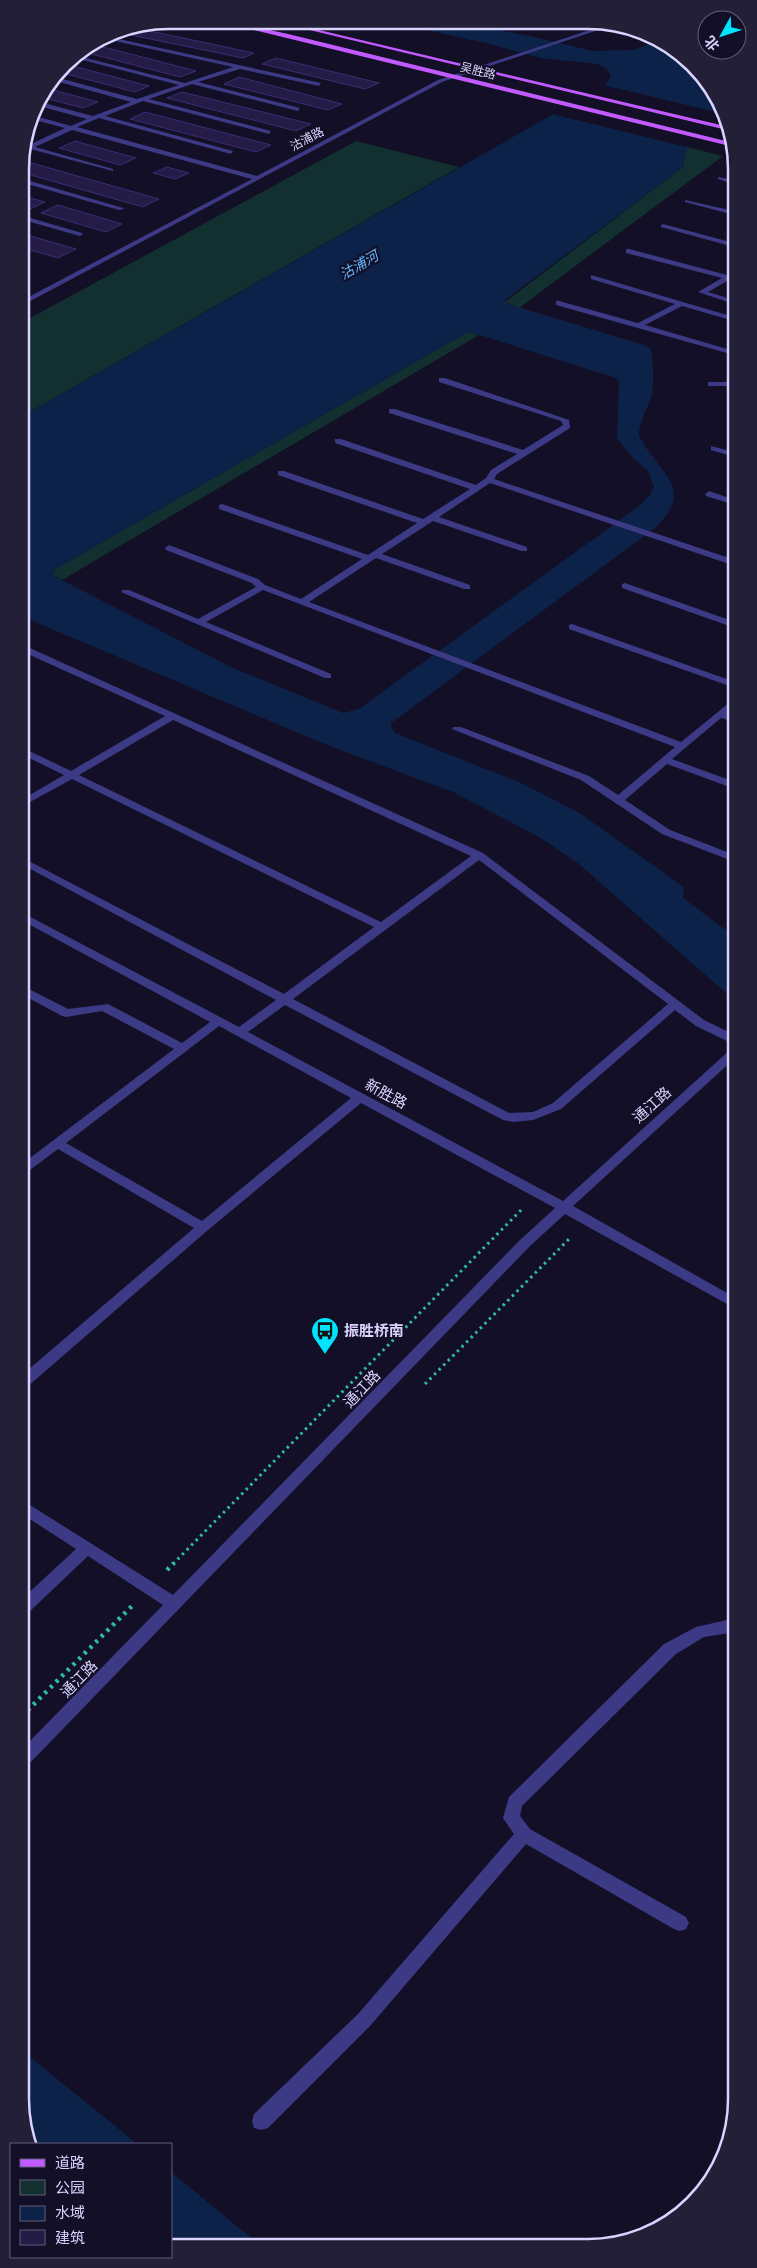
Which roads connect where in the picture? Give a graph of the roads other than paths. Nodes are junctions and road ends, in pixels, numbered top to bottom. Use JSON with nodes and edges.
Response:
{"nodes":[{"id":1,"x":256,"y":29,"type":"edge"},
{"id":2,"x":310,"y":29,"type":"edge"},
{"id":3,"x":597,"y":29,"type":"edge"},
{"id":4,"x":115,"y":40,"type":"edge"},
{"id":5,"x":83,"y":58,"type":"edge"},
{"id":6,"x":242,"y":66,"type":"junction"},
{"id":7,"x":473,"y":68,"type":"junction"},
{"id":8,"x":450,"y":76,"type":"junction"},
{"id":9,"x":60,"y":80,"type":"edge"},
{"id":10,"x":186,"y":83,"type":"junction"},
{"id":11,"x":320,"y":84,"type":"dead end"},
{"id":12,"x":138,"y":100,"type":"junction"},
{"id":13,"x":44,"y":105,"type":"edge"},
{"id":14,"x":298,"y":110,"type":"dead end"},
{"id":15,"x":94,"y":117,"type":"junction"},
{"id":16,"x":38,"y":119,"type":"edge"},
{"id":17,"x":722,"y":127,"type":"edge"},
{"id":18,"x":71,"y":128,"type":"junction"},
{"id":19,"x":269,"y":132,"type":"dead end"},
{"id":20,"x":726,"y":143,"type":"edge"},
{"id":21,"x":31,"y":145,"type":"edge"},
{"id":22,"x":30,"y":149,"type":"edge"},
{"id":23,"x":231,"y":152,"type":"dead end"},
{"id":24,"x":111,"y":170,"type":"dead end"},
{"id":25,"x":256,"y":178,"type":"junction"},
{"id":26,"x":720,"y":178,"type":"dead end"},
{"id":27,"x":728,"y":180,"type":"edge"},
{"id":28,"x":29,"y":183,"type":"edge"},
{"id":29,"x":687,"y":201,"type":"dead end"},
{"id":30,"x":121,"y":210,"type":"dead end"},
{"id":31,"x":728,"y":211,"type":"edge"},
{"id":32,"x":29,"y":220,"type":"edge"},
{"id":33,"x":663,"y":226,"type":"dead end"},
{"id":34,"x":80,"y":234,"type":"dead end"},
{"id":35,"x":728,"y":243,"type":"edge"},
{"id":36,"x":629,"y":251,"type":"dead end"},
{"id":37,"x":728,"y":274,"type":"edge"},
{"id":38,"x":594,"y":277,"type":"dead end"},
{"id":39,"x":728,"y":277,"type":"edge"},
{"id":40,"x":29,"y":299,"type":"edge"},
{"id":41,"x":728,"y":300,"type":"edge"},
{"id":42,"x":558,"y":303,"type":"dead end"},
{"id":43,"x":680,"y":304,"type":"junction"},
{"id":44,"x":728,"y":317,"type":"edge"},
{"id":45,"x":638,"y":326,"type":"junction"},
{"id":46,"x":728,"y":351,"type":"edge"},
{"id":47,"x":442,"y":380,"type":"dead end"},
{"id":48,"x":710,"y":384,"type":"dead end"},
{"id":49,"x":728,"y":384,"type":"edge"},
{"id":50,"x":392,"y":411,"type":"dead end"},
{"id":51,"x":338,"y":441,"type":"dead end"},
{"id":52,"x":714,"y":448,"type":"dead end"},
{"id":53,"x":524,"y":453,"type":"junction"},
{"id":54,"x":728,"y":453,"type":"edge"},
{"id":55,"x":281,"y":473,"type":"dead end"},
{"id":56,"x":489,"y":480,"type":"junction"},
{"id":57,"x":477,"y":488,"type":"junction"},
{"id":58,"x":709,"y":494,"type":"dead end"},
{"id":59,"x":728,"y":500,"type":"edge"},
{"id":60,"x":222,"y":508,"type":"dead end"},
{"id":61,"x":427,"y":520,"type":"junction"},
{"id":62,"x":168,"y":548,"type":"dead end"},
{"id":63,"x":524,"y":549,"type":"dead end"},
{"id":64,"x":370,"y":556,"type":"junction"},
{"id":65,"x":728,"y":561,"type":"edge"},
{"id":66,"x":625,"y":586,"type":"dead end"},
{"id":67,"x":262,"y":587,"type":"junction"},
{"id":68,"x":467,"y":587,"type":"dead end"},
{"id":69,"x":126,"y":592,"type":"dead end"},
{"id":70,"x":302,"y":602,"type":"junction"},
{"id":71,"x":199,"y":622,"type":"junction"},
{"id":72,"x":728,"y":622,"type":"edge"},
{"id":73,"x":572,"y":627,"type":"dead end"},
{"id":74,"x":29,"y":651,"type":"edge"},
{"id":75,"x":328,"y":676,"type":"dead end"},
{"id":76,"x":728,"y":683,"type":"edge"},
{"id":77,"x":728,"y":707,"type":"edge"},
{"id":78,"x":720,"y":714,"type":"junction"},
{"id":79,"x":173,"y":716,"type":"junction"},
{"id":80,"x":728,"y":717,"type":"edge"},
{"id":81,"x":457,"y":729,"type":"dead end"},
{"id":82,"x":682,"y":746,"type":"junction"},
{"id":83,"x":29,"y":754,"type":"edge"},
{"id":84,"x":666,"y":760,"type":"junction"},
{"id":85,"x":71,"y":775,"type":"junction"},
{"id":86,"x":728,"y":783,"type":"edge"},
{"id":87,"x":29,"y":799,"type":"edge"},
{"id":88,"x":618,"y":800,"type":"junction"},
{"id":89,"x":479,"y":855,"type":"junction"},
{"id":90,"x":728,"y":855,"type":"edge"},
{"id":91,"x":29,"y":864,"type":"edge"},
{"id":92,"x":29,"y":919,"type":"edge"},
{"id":93,"x":382,"y":927,"type":"junction"},
{"id":94,"x":29,"y":993,"type":"edge"},
{"id":95,"x":284,"y":999,"type":"junction"},
{"id":96,"x":676,"y":1004,"type":"junction"},
{"id":97,"x":217,"y":1022,"type":"junction"},
{"id":98,"x":238,"y":1033,"type":"junction"},
{"id":99,"x":728,"y":1037,"type":"edge"},
{"id":100,"x":182,"y":1048,"type":"junction"},
{"id":101,"x":728,"y":1058,"type":"edge"},
{"id":102,"x":359,"y":1098,"type":"junction"},
{"id":103,"x":57,"y":1143,"type":"junction"},
{"id":104,"x":29,"y":1165,"type":"edge"},
{"id":105,"x":564,"y":1206,"type":"junction"},
{"id":106,"x":203,"y":1227,"type":"junction"},
{"id":107,"x":728,"y":1299,"type":"edge"},
{"id":108,"x":29,"y":1377,"type":"edge"},
{"id":109,"x":29,"y":1511,"type":"edge"},
{"id":110,"x":87,"y":1548,"type":"junction"},
{"id":111,"x":29,"y":1602,"type":"edge"},
{"id":112,"x":175,"y":1604,"type":"junction"},
{"id":113,"x":728,"y":1626,"type":"edge"},
{"id":114,"x":29,"y":1753,"type":"edge"},
{"id":115,"x":524,"y":1834,"type":"junction"},
{"id":116,"x":680,"y":1924,"type":"dead end"},
{"id":117,"x":261,"y":2121,"type":"dead end"}],
"edges":[{"from":1,"to":8,"type":"main road","name":"吴胜路"},
{"from":2,"to":7,"type":"main road","name":"吴胜路"},
{"from":3,"to":7,"type":"street","name":"沽浦路"},
{"from":4,"to":6,"type":"street"},
{"from":5,"to":10,"type":"street"},
{"from":6,"to":10,"type":"street"},
{"from":6,"to":11,"type":"street"},
{"from":7,"to":8,"type":"street","name":"沽浦路"},
{"from":7,"to":17,"type":"main road","name":"吴胜路"},
{"from":8,"to":20,"type":"main road","name":"吴胜路"},
{"from":8,"to":25,"type":"street","name":"沽浦路"},
{"from":9,"to":12,"type":"street"},
{"from":10,"to":12,"type":"street"},
{"from":10,"to":14,"type":"street"},
{"from":12,"to":15,"type":"street"},
{"from":12,"to":19,"type":"street"},
{"from":13,"to":15,"type":"street"},
{"from":15,"to":18,"type":"street"},
{"from":15,"to":23,"type":"street"},
{"from":16,"to":18,"type":"street"},
{"from":18,"to":21,"type":"street"},
{"from":18,"to":25,"type":"street"},
{"from":22,"to":24,"type":"street"},
{"from":25,"to":40,"type":"street","name":"沽浦路"},
{"from":26,"to":27,"type":"street"},
{"from":28,"to":30,"type":"street"},
{"from":29,"to":31,"type":"street"},
{"from":32,"to":34,"type":"street"},
{"from":33,"to":35,"type":"street"},
{"from":36,"to":37,"type":"street"},
{"from":38,"to":43,"type":"street"},
{"from":39,"to":41,"type":"street"},
{"from":42,"to":45,"type":"street"},
{"from":43,"to":44,"type":"street"},
{"from":43,"to":45,"type":"street"},
{"from":45,"to":46,"type":"street"},
{"from":47,"to":53,"type":"street"},
{"from":48,"to":49,"type":"street"},
{"from":50,"to":53,"type":"street"},
{"from":51,"to":57,"type":"street"},
{"from":52,"to":54,"type":"street"},
{"from":53,"to":56,"type":"street"},
{"from":55,"to":61,"type":"street"},
{"from":56,"to":57,"type":"street"},
{"from":56,"to":65,"type":"street"},
{"from":57,"to":61,"type":"street"},
{"from":58,"to":59,"type":"street"},
{"from":60,"to":64,"type":"street"},
{"from":61,"to":63,"type":"street"},
{"from":61,"to":64,"type":"street"},
{"from":62,"to":67,"type":"street"},
{"from":64,"to":68,"type":"street"},
{"from":64,"to":70,"type":"street"},
{"from":66,"to":72,"type":"street"},
{"from":67,"to":70,"type":"street"},
{"from":67,"to":71,"type":"street"},
{"from":69,"to":71,"type":"street"},
{"from":70,"to":82,"type":"street"},
{"from":71,"to":75,"type":"street"},
{"from":73,"to":76,"type":"street"},
{"from":74,"to":79,"type":"street"},
{"from":77,"to":78,"type":"street"},
{"from":78,"to":80,"type":"street"},
{"from":78,"to":82,"type":"street"},
{"from":79,"to":85,"type":"street"},
{"from":79,"to":89,"type":"street"},
{"from":81,"to":88,"type":"street"},
{"from":82,"to":84,"type":"street"},
{"from":83,"to":85,"type":"street"},
{"from":84,"to":86,"type":"street"},
{"from":84,"to":88,"type":"street"},
{"from":85,"to":87,"type":"street"},
{"from":85,"to":93,"type":"street"},
{"from":88,"to":90,"type":"street"},
{"from":89,"to":93,"type":"street"},
{"from":89,"to":96,"type":"street"},
{"from":91,"to":95,"type":"street"},
{"from":92,"to":97,"type":"street","name":"新胜路"},
{"from":93,"to":95,"type":"street"},
{"from":94,"to":100,"type":"street"},
{"from":95,"to":96,"type":"street"},
{"from":95,"to":98,"type":"street"},
{"from":96,"to":99,"type":"street"},
{"from":97,"to":98,"type":"street","name":"新胜路"},
{"from":97,"to":100,"type":"street"},
{"from":98,"to":102,"type":"street","name":"新胜路"},
{"from":100,"to":103,"type":"street"},
{"from":101,"to":105,"type":"street","name":"通江路"},
{"from":102,"to":105,"type":"street","name":"新胜路"},
{"from":102,"to":106,"type":"street"},
{"from":103,"to":104,"type":"street"},
{"from":103,"to":106,"type":"street"},
{"from":105,"to":107,"type":"street","name":"新胜路"},
{"from":105,"to":112,"type":"street","name":"通江路"},
{"from":106,"to":108,"type":"street"},
{"from":109,"to":110,"type":"street"},
{"from":110,"to":111,"type":"street"},
{"from":110,"to":112,"type":"street"},
{"from":112,"to":114,"type":"street","name":"通江路"},
{"from":113,"to":115,"type":"street"},
{"from":115,"to":116,"type":"street"},
{"from":115,"to":117,"type":"street"}]}
